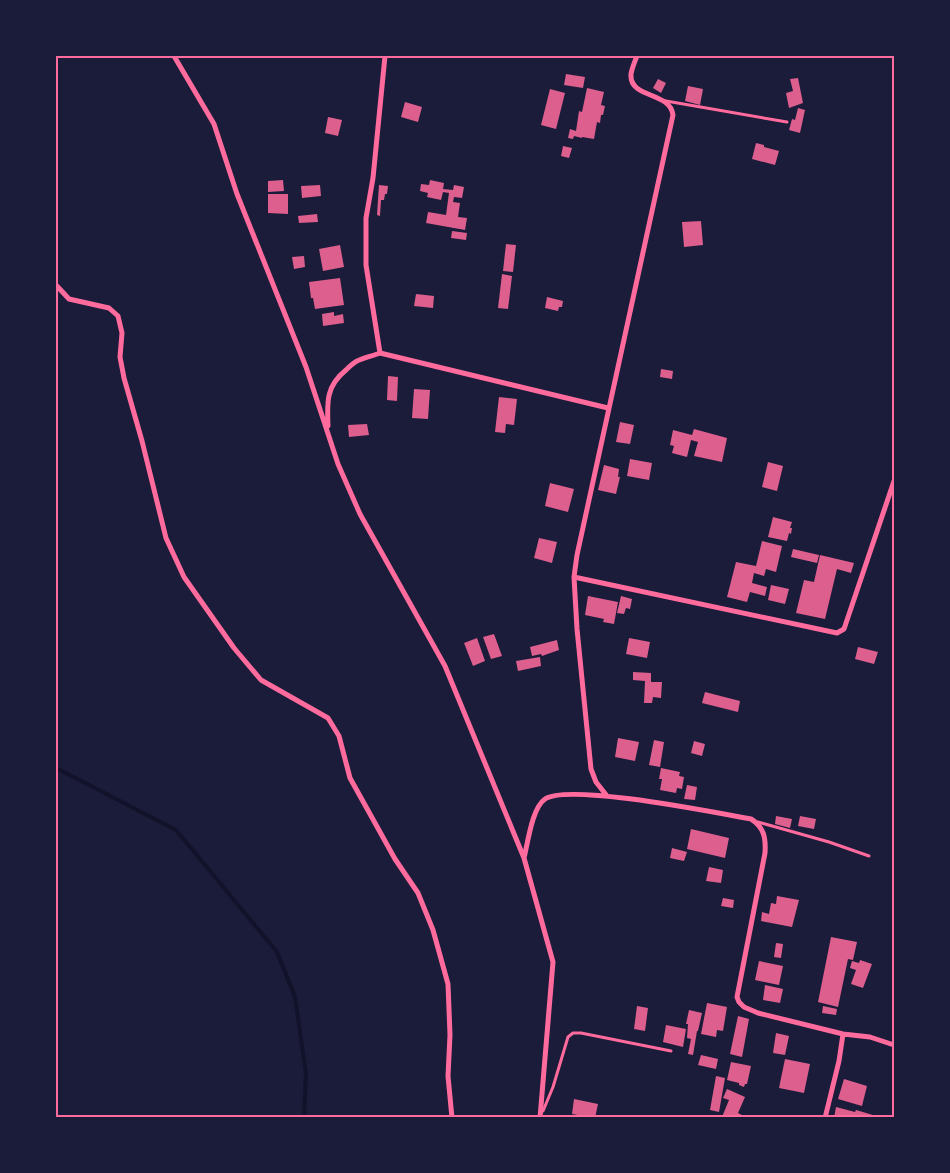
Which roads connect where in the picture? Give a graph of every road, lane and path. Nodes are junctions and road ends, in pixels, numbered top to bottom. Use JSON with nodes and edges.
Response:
{"nodes":[{"id":1,"x":174,"y":56,"type":"edge"},
{"id":2,"x":385,"y":56,"type":"edge"},
{"id":3,"x":637,"y":56,"type":"edge"},
{"id":4,"x":666,"y":101,"type":"junction"},
{"id":5,"x":787,"y":122,"type":"dead end"},
{"id":6,"x":56,"y":285,"type":"edge"},
{"id":7,"x":380,"y":353,"type":"junction"},
{"id":8,"x":608,"y":408,"type":"junction"},
{"id":9,"x":328,"y":434,"type":"junction"},
{"id":10,"x":894,"y":481,"type":"edge"},
{"id":11,"x":893,"y":490,"type":"edge"},
{"id":12,"x":574,"y":577,"type":"junction"},
{"id":13,"x":607,"y":796,"type":"junction"},
{"id":14,"x":756,"y":822,"type":"junction"},
{"id":15,"x":869,"y":856,"type":"dead end"},
{"id":16,"x":524,"y":858,"type":"junction"},
{"id":17,"x":843,"y":1034,"type":"junction"},
{"id":18,"x":894,"y":1045,"type":"edge"},
{"id":19,"x":671,"y":1051,"type":"dead end"},
{"id":20,"x":540,"y":1116,"type":"edge"},
{"id":21,"x":452,"y":1118,"type":"edge"},
{"id":22,"x":825,"y":1118,"type":"edge"}],
"edges":[{"from":1,"to":9,"type":"street"},
{"from":2,"to":7,"type":"street"},
{"from":3,"to":4,"type":"street"},
{"from":4,"to":5,"type":"lane"},
{"from":4,"to":8,"type":"street"},
{"from":6,"to":21,"type":"street"},
{"from":7,"to":8,"type":"street"},
{"from":7,"to":9,"type":"street"},
{"from":8,"to":12,"type":"street"},
{"from":9,"to":16,"type":"street"},
{"from":10,"to":11,"type":"street"},
{"from":11,"to":12,"type":"street"},
{"from":12,"to":13,"type":"street"},
{"from":13,"to":14,"type":"street"},
{"from":13,"to":16,"type":"street"},
{"from":14,"to":15,"type":"lane"},
{"from":14,"to":17,"type":"street"},
{"from":16,"to":20,"type":"street"},
{"from":17,"to":18,"type":"street"},
{"from":17,"to":22,"type":"street"},
{"from":19,"to":20,"type":"lane"}]}
